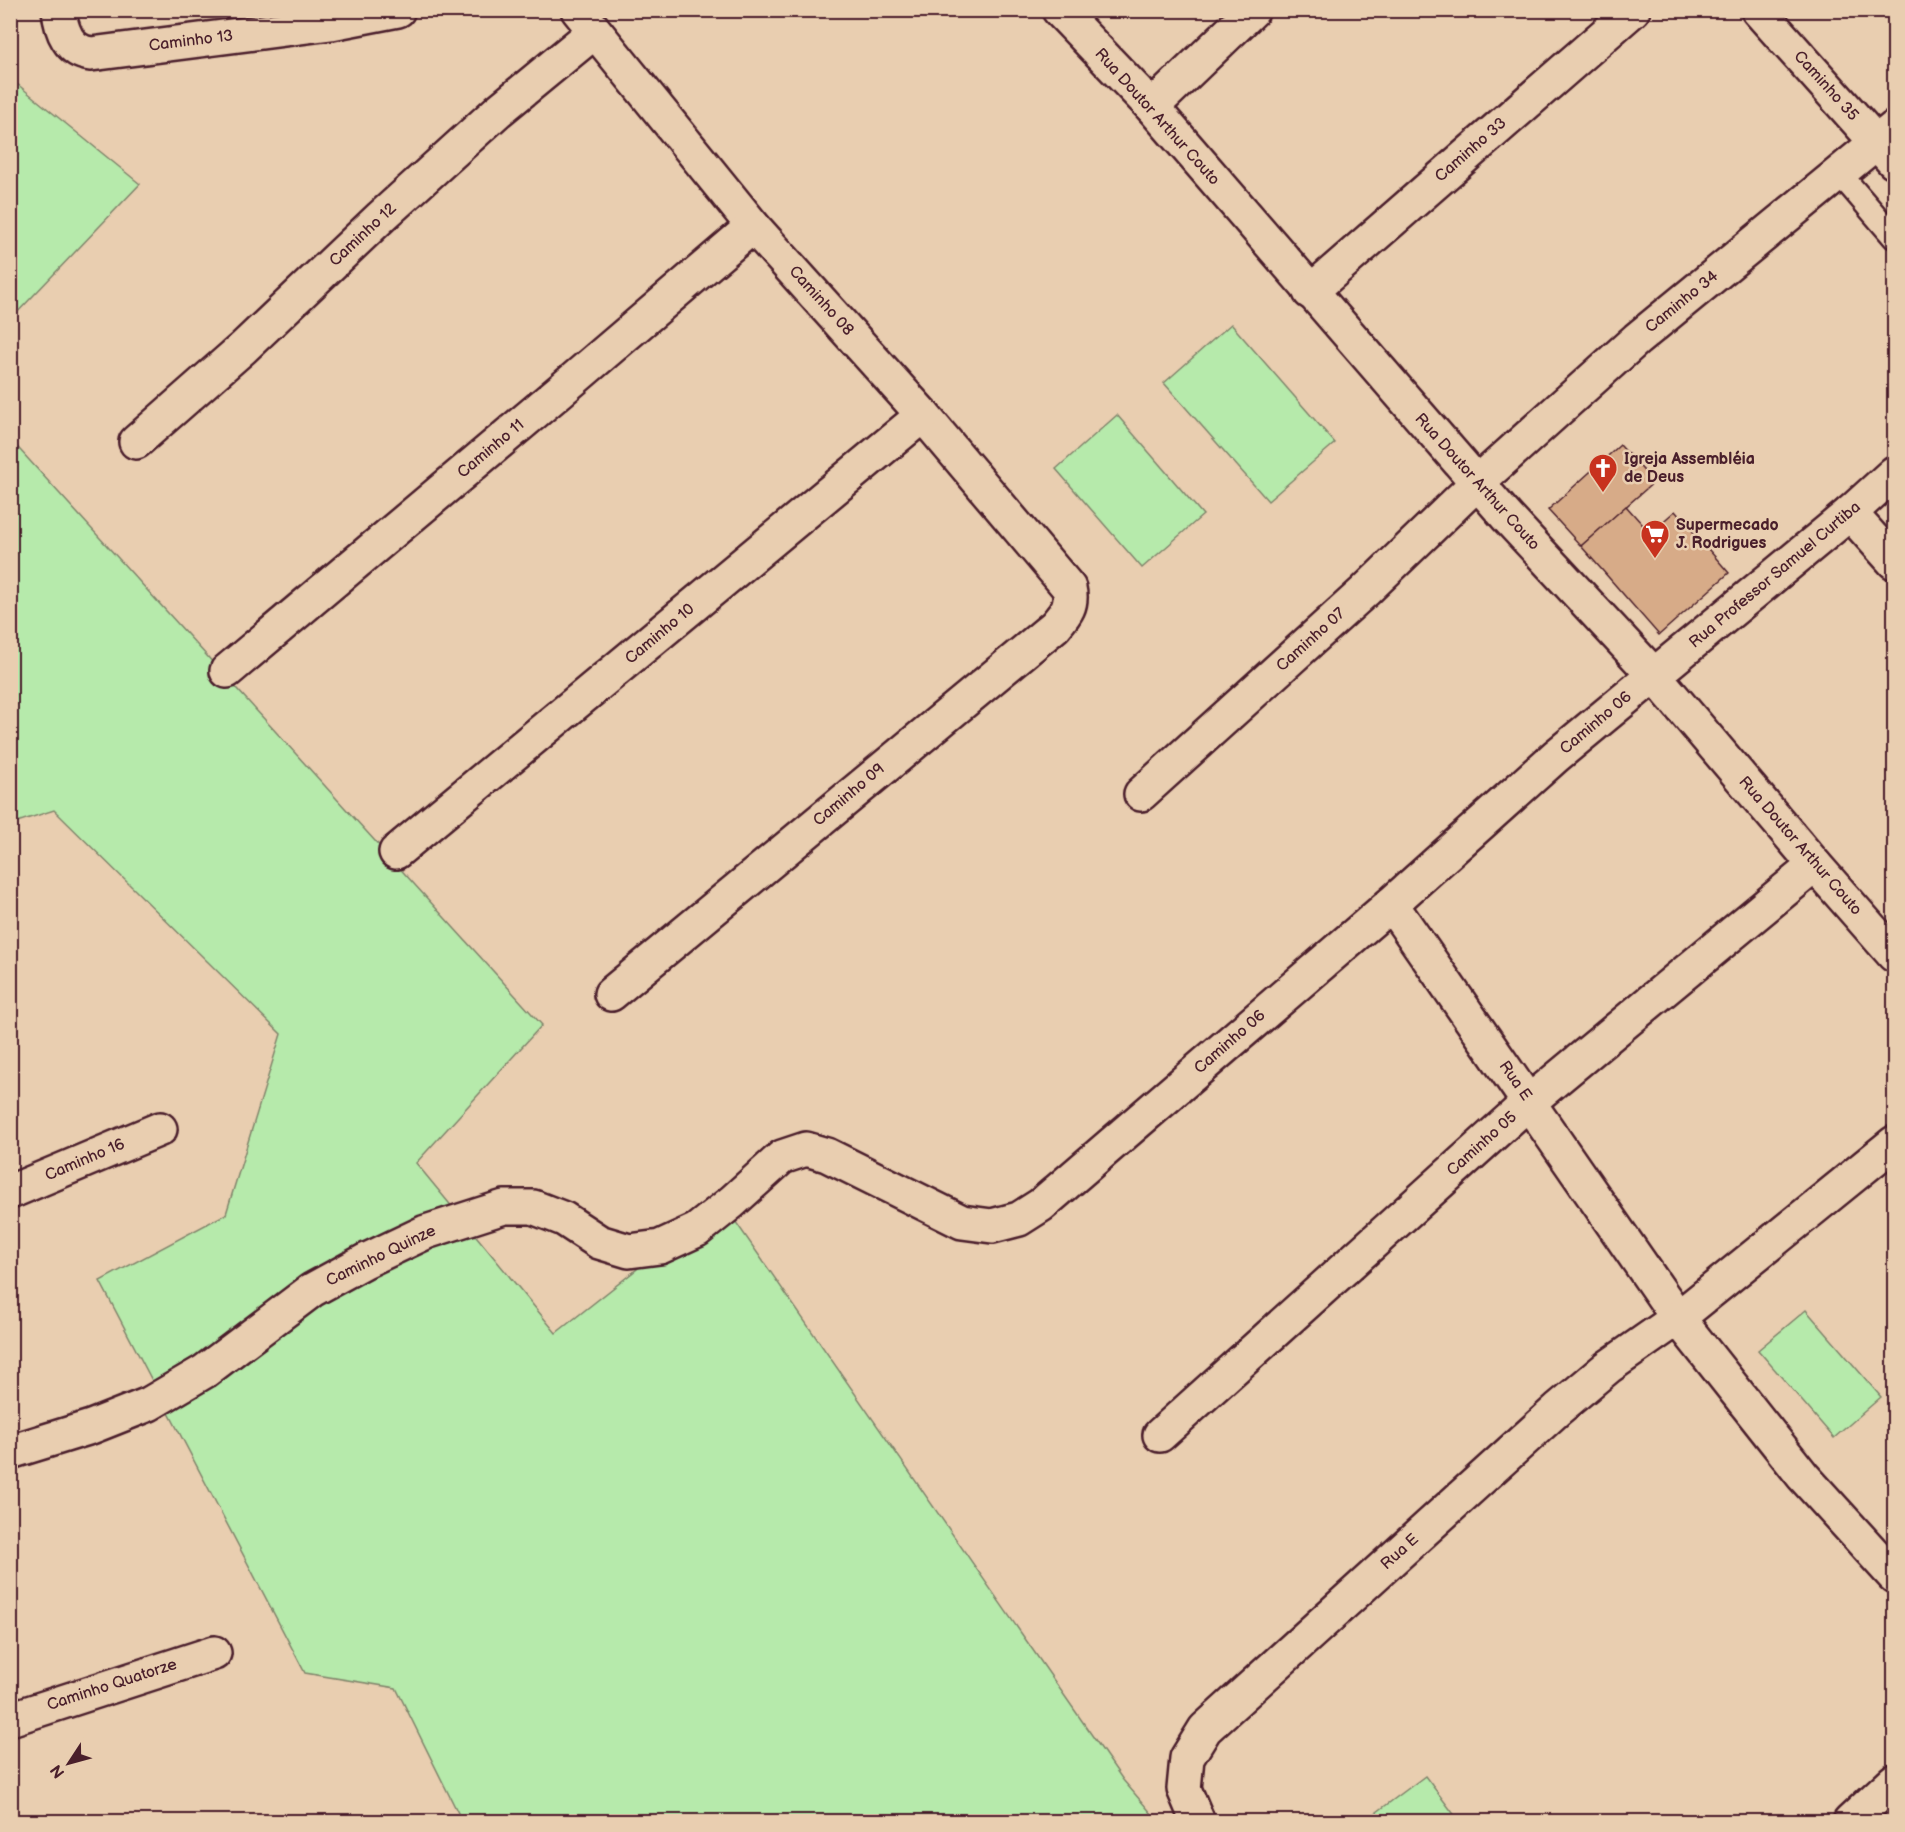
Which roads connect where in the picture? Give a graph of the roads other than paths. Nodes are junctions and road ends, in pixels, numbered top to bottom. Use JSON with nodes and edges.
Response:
{"nodes":[{"id":1,"x":59,"y":10,"type":"edge"},
{"id":2,"x":398,"y":10,"type":"edge"},
{"id":3,"x":1059,"y":10,"type":"edge"},
{"id":4,"x":1253,"y":10,"type":"edge"},
{"id":5,"x":1633,"y":10,"type":"edge"},
{"id":6,"x":1758,"y":10,"type":"edge"},
{"id":7,"x":300,"y":19,"type":"edge"},
{"id":8,"x":586,"y":21,"type":"edge"},
{"id":9,"x":1152,"y":107,"type":"junction"},
{"id":10,"x":1889,"y":145,"type":"edge"},
{"id":11,"x":1840,"y":174,"type":"junction"},
{"id":12,"x":753,"y":226,"type":"junction"},
{"id":13,"x":1894,"y":237,"type":"edge"},
{"id":14,"x":1310,"y":292,"type":"junction"},
{"id":15,"x":923,"y":415,"type":"junction"},
{"id":16,"x":136,"y":442,"type":"dead end"},
{"id":17,"x":1894,"y":473,"type":"edge"},
{"id":18,"x":1477,"y":483,"type":"junction"},
{"id":19,"x":1850,"y":513,"type":"junction"},
{"id":20,"x":1894,"y":562,"type":"edge"},
{"id":21,"x":1068,"y":588,"type":"joint"},
{"id":22,"x":227,"y":670,"type":"dead end"},
{"id":23,"x":1654,"y":675,"type":"junction"},
{"id":24,"x":1141,"y":794,"type":"dead end"},
{"id":25,"x":396,"y":852,"type":"dead end"},
{"id":26,"x":1815,"y":865,"type":"junction"},
{"id":27,"x":1391,"y":904,"type":"junction"},
{"id":28,"x":1894,"y":955,"type":"edge"},
{"id":29,"x":611,"y":994,"type":"dead end"},
{"id":30,"x":1529,"y":1102,"type":"junction"},
{"id":31,"x":160,"y":1129,"type":"dead end"},
{"id":32,"x":1894,"y":1143,"type":"edge"},
{"id":33,"x":760,"y":1175,"type":"joint"},
{"id":34,"x":10,"y":1192,"type":"edge"},
{"id":35,"x":1678,"y":1318,"type":"junction"},
{"id":36,"x":1160,"y":1435,"type":"dead end"},
{"id":37,"x":10,"y":1452,"type":"edge"},
{"id":38,"x":1894,"y":1576,"type":"edge"},
{"id":39,"x":214,"y":1653,"type":"dead end"},
{"id":40,"x":10,"y":1719,"type":"edge"},
{"id":41,"x":1894,"y":1781,"type":"edge"},
{"id":42,"x":1198,"y":1821,"type":"edge"},
{"id":43,"x":1850,"y":1821,"type":"edge"}],
"edges":[{"from":1,"to":7,"type":"street","name":"Caminho 13"},
{"from":2,"to":7,"type":"street","name":"Caminho 13"},
{"from":3,"to":9,"type":"street","name":"Rua Doutor Arthur Couto"},
{"from":4,"to":9,"type":"street"},
{"from":5,"to":14,"type":"street","name":"Caminho 33"},
{"from":6,"to":10,"type":"street","name":"Caminho 35"},
{"from":8,"to":12,"type":"street","name":"Caminho 08"},
{"from":8,"to":16,"type":"street","name":"Caminho 12"},
{"from":9,"to":14,"type":"street","name":"Rua Doutor Arthur Couto"},
{"from":10,"to":11,"type":"street","name":"Caminho 34"},
{"from":11,"to":13,"type":"lane"},
{"from":11,"to":18,"type":"street","name":"Caminho 34"},
{"from":12,"to":15,"type":"street","name":"Caminho 08"},
{"from":12,"to":22,"type":"street","name":"Caminho 11"},
{"from":14,"to":18,"type":"street","name":"Rua Doutor Arthur Couto"},
{"from":15,"to":21,"type":"street","name":"Caminho 08"},
{"from":15,"to":25,"type":"street","name":"Caminho 10"},
{"from":17,"to":19,"type":"street","name":"Rua Professor Samuel Curtiba"},
{"from":18,"to":23,"type":"street","name":"Rua Doutor Arthur Couto"},
{"from":18,"to":24,"type":"street","name":"Caminho 07"},
{"from":19,"to":20,"type":"street"},
{"from":19,"to":23,"type":"street","name":"Rua Professor Samuel Curtiba"},
{"from":21,"to":29,"type":"street","name":"Caminho 09"},
{"from":23,"to":26,"type":"street","name":"Rua Doutor Arthur Couto"},
{"from":23,"to":27,"type":"street","name":"Caminho 06"},
{"from":26,"to":28,"type":"street","name":"Rua Doutor Arthur Couto"},
{"from":26,"to":30,"type":"street","name":"Caminho 05"},
{"from":27,"to":30,"type":"street","name":"Rua E"},
{"from":27,"to":33,"type":"street","name":"Caminho 06"},
{"from":30,"to":35,"type":"street","name":"Rua E"},
{"from":30,"to":36,"type":"street","name":"Caminho 05"},
{"from":31,"to":34,"type":"street","name":"Caminho 16"},
{"from":32,"to":35,"type":"street","name":"Rua E"},
{"from":33,"to":37,"type":"street","name":"Caminho Quinze"},
{"from":35,"to":38,"type":"street","name":"Rua E"},
{"from":35,"to":42,"type":"street","name":"Rua E"},
{"from":39,"to":40,"type":"street","name":"Caminho Quatorze"},
{"from":41,"to":43,"type":"street"}]}
